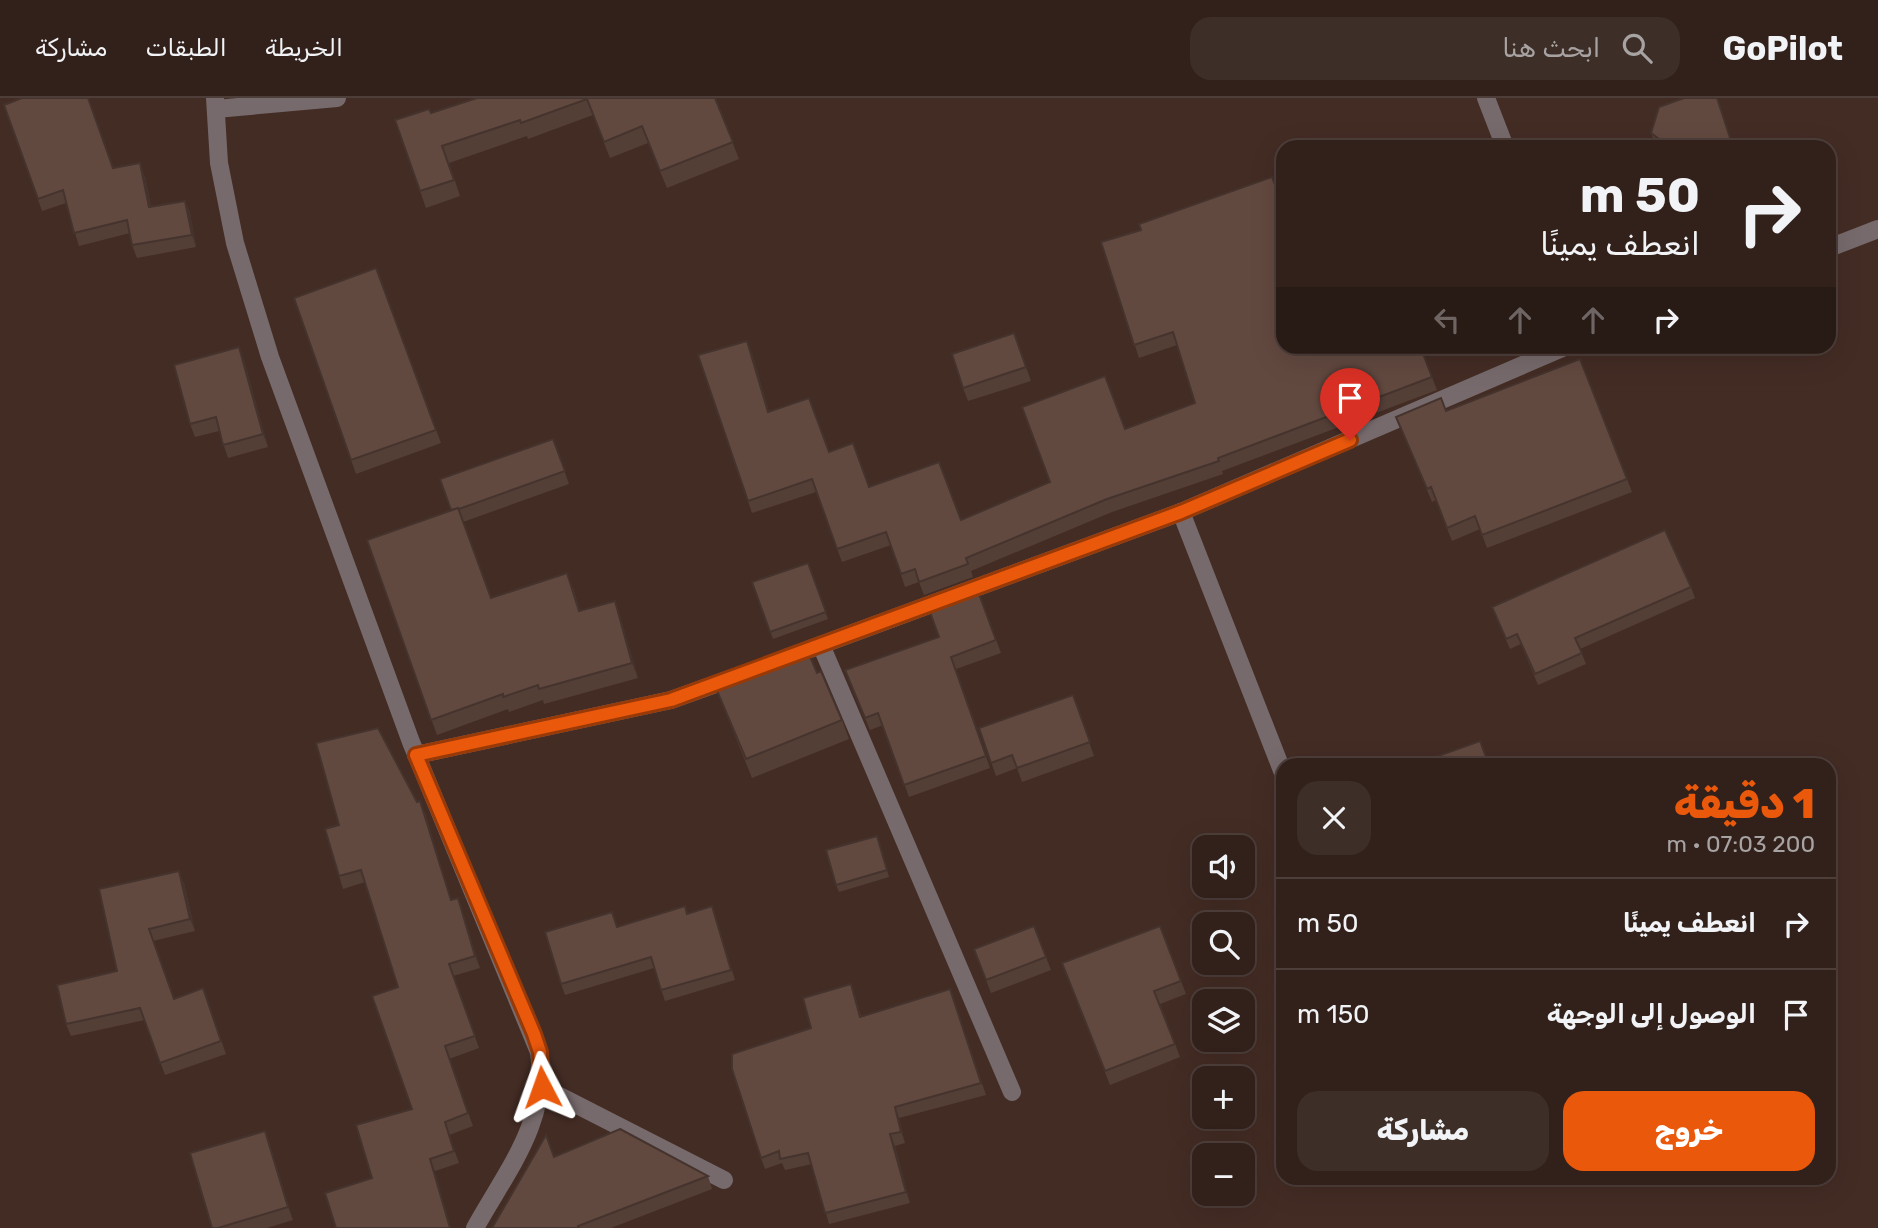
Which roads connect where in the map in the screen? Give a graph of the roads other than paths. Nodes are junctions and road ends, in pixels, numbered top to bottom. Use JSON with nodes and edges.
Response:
{"nodes":[{"id":1,"x":337,"y":98,"type":"edge"},
{"id":2,"x":1486,"y":98,"type":"edge"},
{"id":3,"x":215,"y":103,"type":"edge"},
{"id":4,"x":1502,"y":140,"type":"edge"},
{"id":5,"x":1878,"y":229,"type":"edge"},
{"id":6,"x":1836,"y":245,"type":"edge"},
{"id":7,"x":1548,"y":354,"type":"edge"},
{"id":8,"x":1181,"y":512,"type":"junction"},
{"id":9,"x":821,"y":645,"type":"junction"},
{"id":10,"x":771,"y":663,"type":"edge"},
{"id":11,"x":746,"y":673,"type":"edge"},
{"id":12,"x":416,"y":755,"type":"junction"},
{"id":13,"x":1277,"y":758,"type":"edge"},
{"id":14,"x":542,"y":1087,"type":"junction"},
{"id":15,"x":1012,"y":1093,"type":"dead end"},
{"id":16,"x":724,"y":1180,"type":"dead end"},
{"id":17,"x":475,"y":1228,"type":"edge"}],
"edges":[{"from":1,"to":3,"type":"street"},
{"from":2,"to":4,"type":"street"},
{"from":3,"to":12,"type":"street"},
{"from":5,"to":6,"type":"street"},
{"from":7,"to":8,"type":"street"},
{"from":8,"to":9,"type":"street"},
{"from":8,"to":13,"type":"street"},
{"from":9,"to":10,"type":"street"},
{"from":9,"to":15,"type":"street"},
{"from":11,"to":12,"type":"street"},
{"from":12,"to":14,"type":"street"},
{"from":14,"to":16,"type":"street"},
{"from":14,"to":17,"type":"street"}]}
